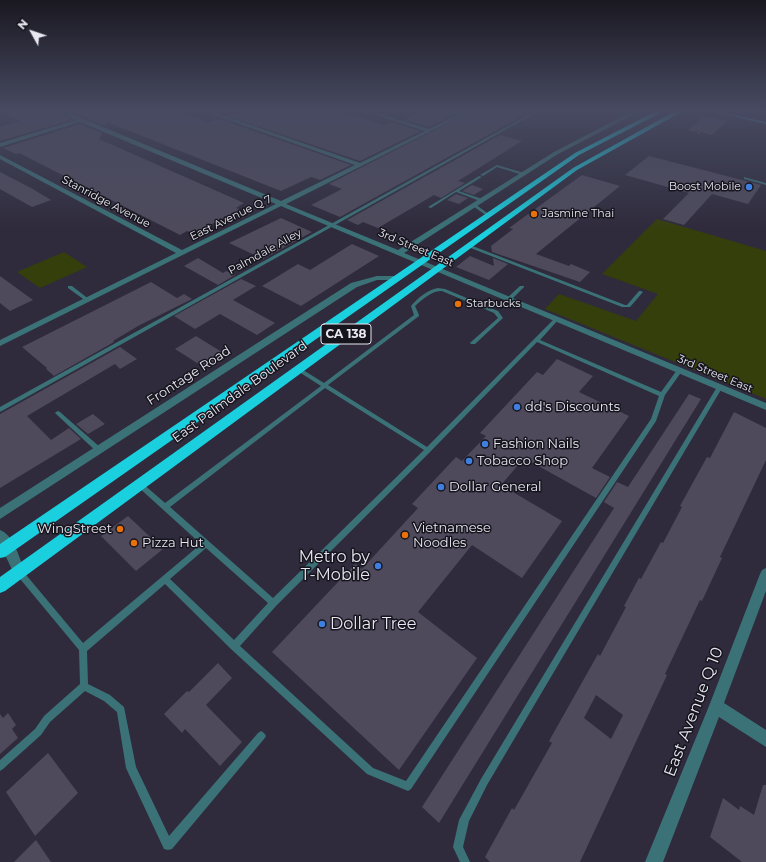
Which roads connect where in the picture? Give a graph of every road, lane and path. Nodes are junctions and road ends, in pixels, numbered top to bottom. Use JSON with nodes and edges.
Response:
{"nodes":[{"id":1,"x":153,"y":150,"type":"edge"},
{"id":2,"x":318,"y":150,"type":"edge"},
{"id":3,"x":391,"y":150,"type":"edge"},
{"id":4,"x":467,"y":150,"type":"edge"},
{"id":5,"x":561,"y":150,"type":"edge"},
{"id":6,"x":584,"y":150,"type":"edge"},
{"id":7,"x":609,"y":150,"type":"edge"},
{"id":8,"x":0,"y":158,"type":"edge"},
{"id":9,"x":502,"y":163,"type":"dead end"},
{"id":10,"x":361,"y":165,"type":"junction"},
{"id":11,"x":497,"y":166,"type":"junction"},
{"id":12,"x":523,"y":174,"type":"junction"},
{"id":13,"x":745,"y":178,"type":"dead end"},
{"id":14,"x":766,"y":184,"type":"edge"},
{"id":15,"x":456,"y":191,"type":"junction"},
{"id":16,"x":481,"y":200,"type":"junction"},
{"id":17,"x":282,"y":204,"type":"junction"},
{"id":18,"x":474,"y":205,"type":"junction"},
{"id":19,"x":430,"y":207,"type":"dead end"},
{"id":20,"x":488,"y":215,"type":"junction"},
{"id":21,"x":332,"y":225,"type":"junction"},
{"id":22,"x":469,"y":246,"type":"junction"},
{"id":23,"x":182,"y":253,"type":"junction"},
{"id":24,"x":399,"y":253,"type":"junction"},
{"id":25,"x":420,"y":262,"type":"junction"},
{"id":26,"x":437,"y":269,"type":"junction"},
{"id":27,"x":398,"y":278,"type":"junction"},
{"id":28,"x":70,"y":287,"type":"dead end"},
{"id":29,"x":522,"y":288,"type":"dead end"},
{"id":30,"x":641,"y":292,"type":"dead end"},
{"id":31,"x":508,"y":299,"type":"junction"},
{"id":32,"x":88,"y":300,"type":"junction"},
{"id":33,"x":557,"y":319,"type":"junction"},
{"id":34,"x":536,"y":340,"type":"junction"},
{"id":35,"x":0,"y":343,"type":"edge"},
{"id":36,"x":473,"y":343,"type":"dead end"},
{"id":37,"x":298,"y":369,"type":"junction"},
{"id":38,"x":679,"y":371,"type":"junction"},
{"id":39,"x":324,"y":386,"type":"junction"},
{"id":40,"x":719,"y":388,"type":"junction"},
{"id":41,"x":662,"y":395,"type":"junction"},
{"id":42,"x":766,"y":407,"type":"edge"},
{"id":43,"x":0,"y":410,"type":"edge"},
{"id":44,"x":58,"y":413,"type":"dead end"},
{"id":45,"x":99,"y":450,"type":"junction"},
{"id":46,"x":428,"y":450,"type":"junction"},
{"id":47,"x":139,"y":484,"type":"junction"},
{"id":48,"x":165,"y":507,"type":"junction"},
{"id":49,"x":0,"y":514,"type":"edge"},
{"id":50,"x":3,"y":544,"type":"edge"},
{"id":51,"x":206,"y":544,"type":"junction"},
{"id":52,"x":19,"y":572,"type":"junction"},
{"id":53,"x":766,"y":574,"type":"edge"},
{"id":54,"x":165,"y":579,"type":"junction"},
{"id":55,"x":0,"y":586,"type":"edge"},
{"id":56,"x":273,"y":603,"type":"junction"},
{"id":57,"x":234,"y":646,"type":"junction"},
{"id":58,"x":84,"y":649,"type":"junction"},
{"id":59,"x":84,"y":686,"type":"junction"},
{"id":60,"x":716,"y":706,"type":"junction"},
{"id":61,"x":261,"y":736,"type":"dead end"},
{"id":62,"x":766,"y":739,"type":"edge"},
{"id":63,"x":0,"y":766,"type":"edge"},
{"id":64,"x":465,"y":862,"type":"edge"},
{"id":65,"x":654,"y":862,"type":"edge"}],
"edges":[{"from":1,"to":17,"type":"street","name":"3rd Street East"},
{"from":2,"to":10,"type":"street"},
{"from":3,"to":10,"type":"street","name":"East Avenue Q 7"},
{"from":4,"to":21,"type":"lane","name":"Palmdale Alley"},
{"from":5,"to":12,"type":"street"},
{"from":6,"to":20,"type":"highway","name":"East Palmdale Boulevard","number":"CA 138"},
{"from":7,"to":22,"type":"highway","name":"East Palmdale Boulevard","number":"CA 138"},
{"from":8,"to":23,"type":"street","name":"Stanridge Avenue"},
{"from":9,"to":11,"type":"lane"},
{"from":10,"to":17,"type":"street","name":"East Avenue Q 7"},
{"from":11,"to":12,"type":"lane"},
{"from":11,"to":15,"type":"lane"},
{"from":12,"to":16,"type":"street"},
{"from":13,"to":14,"type":"lane"},
{"from":15,"to":16,"type":"lane"},
{"from":15,"to":19,"type":"lane"},
{"from":16,"to":18,"type":"street"},
{"from":17,"to":21,"type":"street","name":"3rd Street East"},
{"from":17,"to":23,"type":"street","name":"East Avenue Q 7"},
{"from":18,"to":20,"type":"lane"},
{"from":18,"to":24,"type":"street"},
{"from":20,"to":25,"type":"highway","name":"East Palmdale Boulevard","number":"CA 138"},
{"from":21,"to":24,"type":"street","name":"3rd Street East"},
{"from":21,"to":43,"type":"lane","name":"Palmdale Alley"},
{"from":22,"to":26,"type":"highway","name":"East Palmdale Boulevard","number":"CA 138"},
{"from":22,"to":30,"type":"lane"},
{"from":23,"to":32,"type":"street","name":"East Avenue Q 7"},
{"from":24,"to":25,"type":"street","name":"3rd Street East"},
{"from":25,"to":26,"type":"street","name":"3rd Street East"},
{"from":25,"to":27,"type":"highway","name":"East Palmdale Boulevard","number":"CA 138"},
{"from":26,"to":31,"type":"street","name":"3rd Street East"},
{"from":26,"to":37,"type":"highway","name":"East Palmdale Boulevard","number":"CA 138"},
{"from":27,"to":45,"type":"street","name":"Frontage Road"},
{"from":27,"to":50,"type":"highway","name":"East Palmdale Boulevard","number":"CA 138"},
{"from":28,"to":32,"type":"lane"},
{"from":29,"to":31,"type":"lane"},
{"from":31,"to":33,"type":"street","name":"3rd Street East"},
{"from":32,"to":35,"type":"street","name":"East Avenue Q 7"},
{"from":33,"to":34,"type":"lane"},
{"from":33,"to":38,"type":"street","name":"3rd Street East"},
{"from":34,"to":41,"type":"lane"},
{"from":34,"to":46,"type":"lane"},
{"from":36,"to":39,"type":"lane"},
{"from":37,"to":39,"type":"lane"},
{"from":37,"to":47,"type":"highway","name":"East Palmdale Boulevard","number":"CA 138"},
{"from":38,"to":40,"type":"street","name":"3rd Street East"},
{"from":38,"to":41,"type":"lane"},
{"from":39,"to":46,"type":"lane"},
{"from":39,"to":48,"type":"lane"},
{"from":40,"to":42,"type":"street","name":"3rd Street East"},
{"from":40,"to":64,"type":"lane"},
{"from":41,"to":57,"type":"lane"},
{"from":44,"to":45,"type":"lane"},
{"from":45,"to":49,"type":"street","name":"Frontage Road"},
{"from":46,"to":56,"type":"lane"},
{"from":47,"to":48,"type":"lane"},
{"from":47,"to":52,"type":"highway","name":"East Palmdale Boulevard","number":"CA 138"},
{"from":48,"to":51,"type":"lane"},
{"from":50,"to":52,"type":"street"},
{"from":51,"to":54,"type":"lane"},
{"from":51,"to":56,"type":"lane"},
{"from":52,"to":55,"type":"highway","name":"East Palmdale Boulevard","number":"CA 138"},
{"from":52,"to":58,"type":"lane"},
{"from":53,"to":60,"type":"street","name":"East Avenue Q 10"},
{"from":54,"to":57,"type":"lane"},
{"from":54,"to":58,"type":"lane"},
{"from":56,"to":57,"type":"lane"},
{"from":58,"to":59,"type":"lane"},
{"from":59,"to":61,"type":"lane"},
{"from":59,"to":63,"type":"lane"},
{"from":60,"to":62,"type":"street"},
{"from":60,"to":65,"type":"street","name":"East Avenue Q 10"}]}
